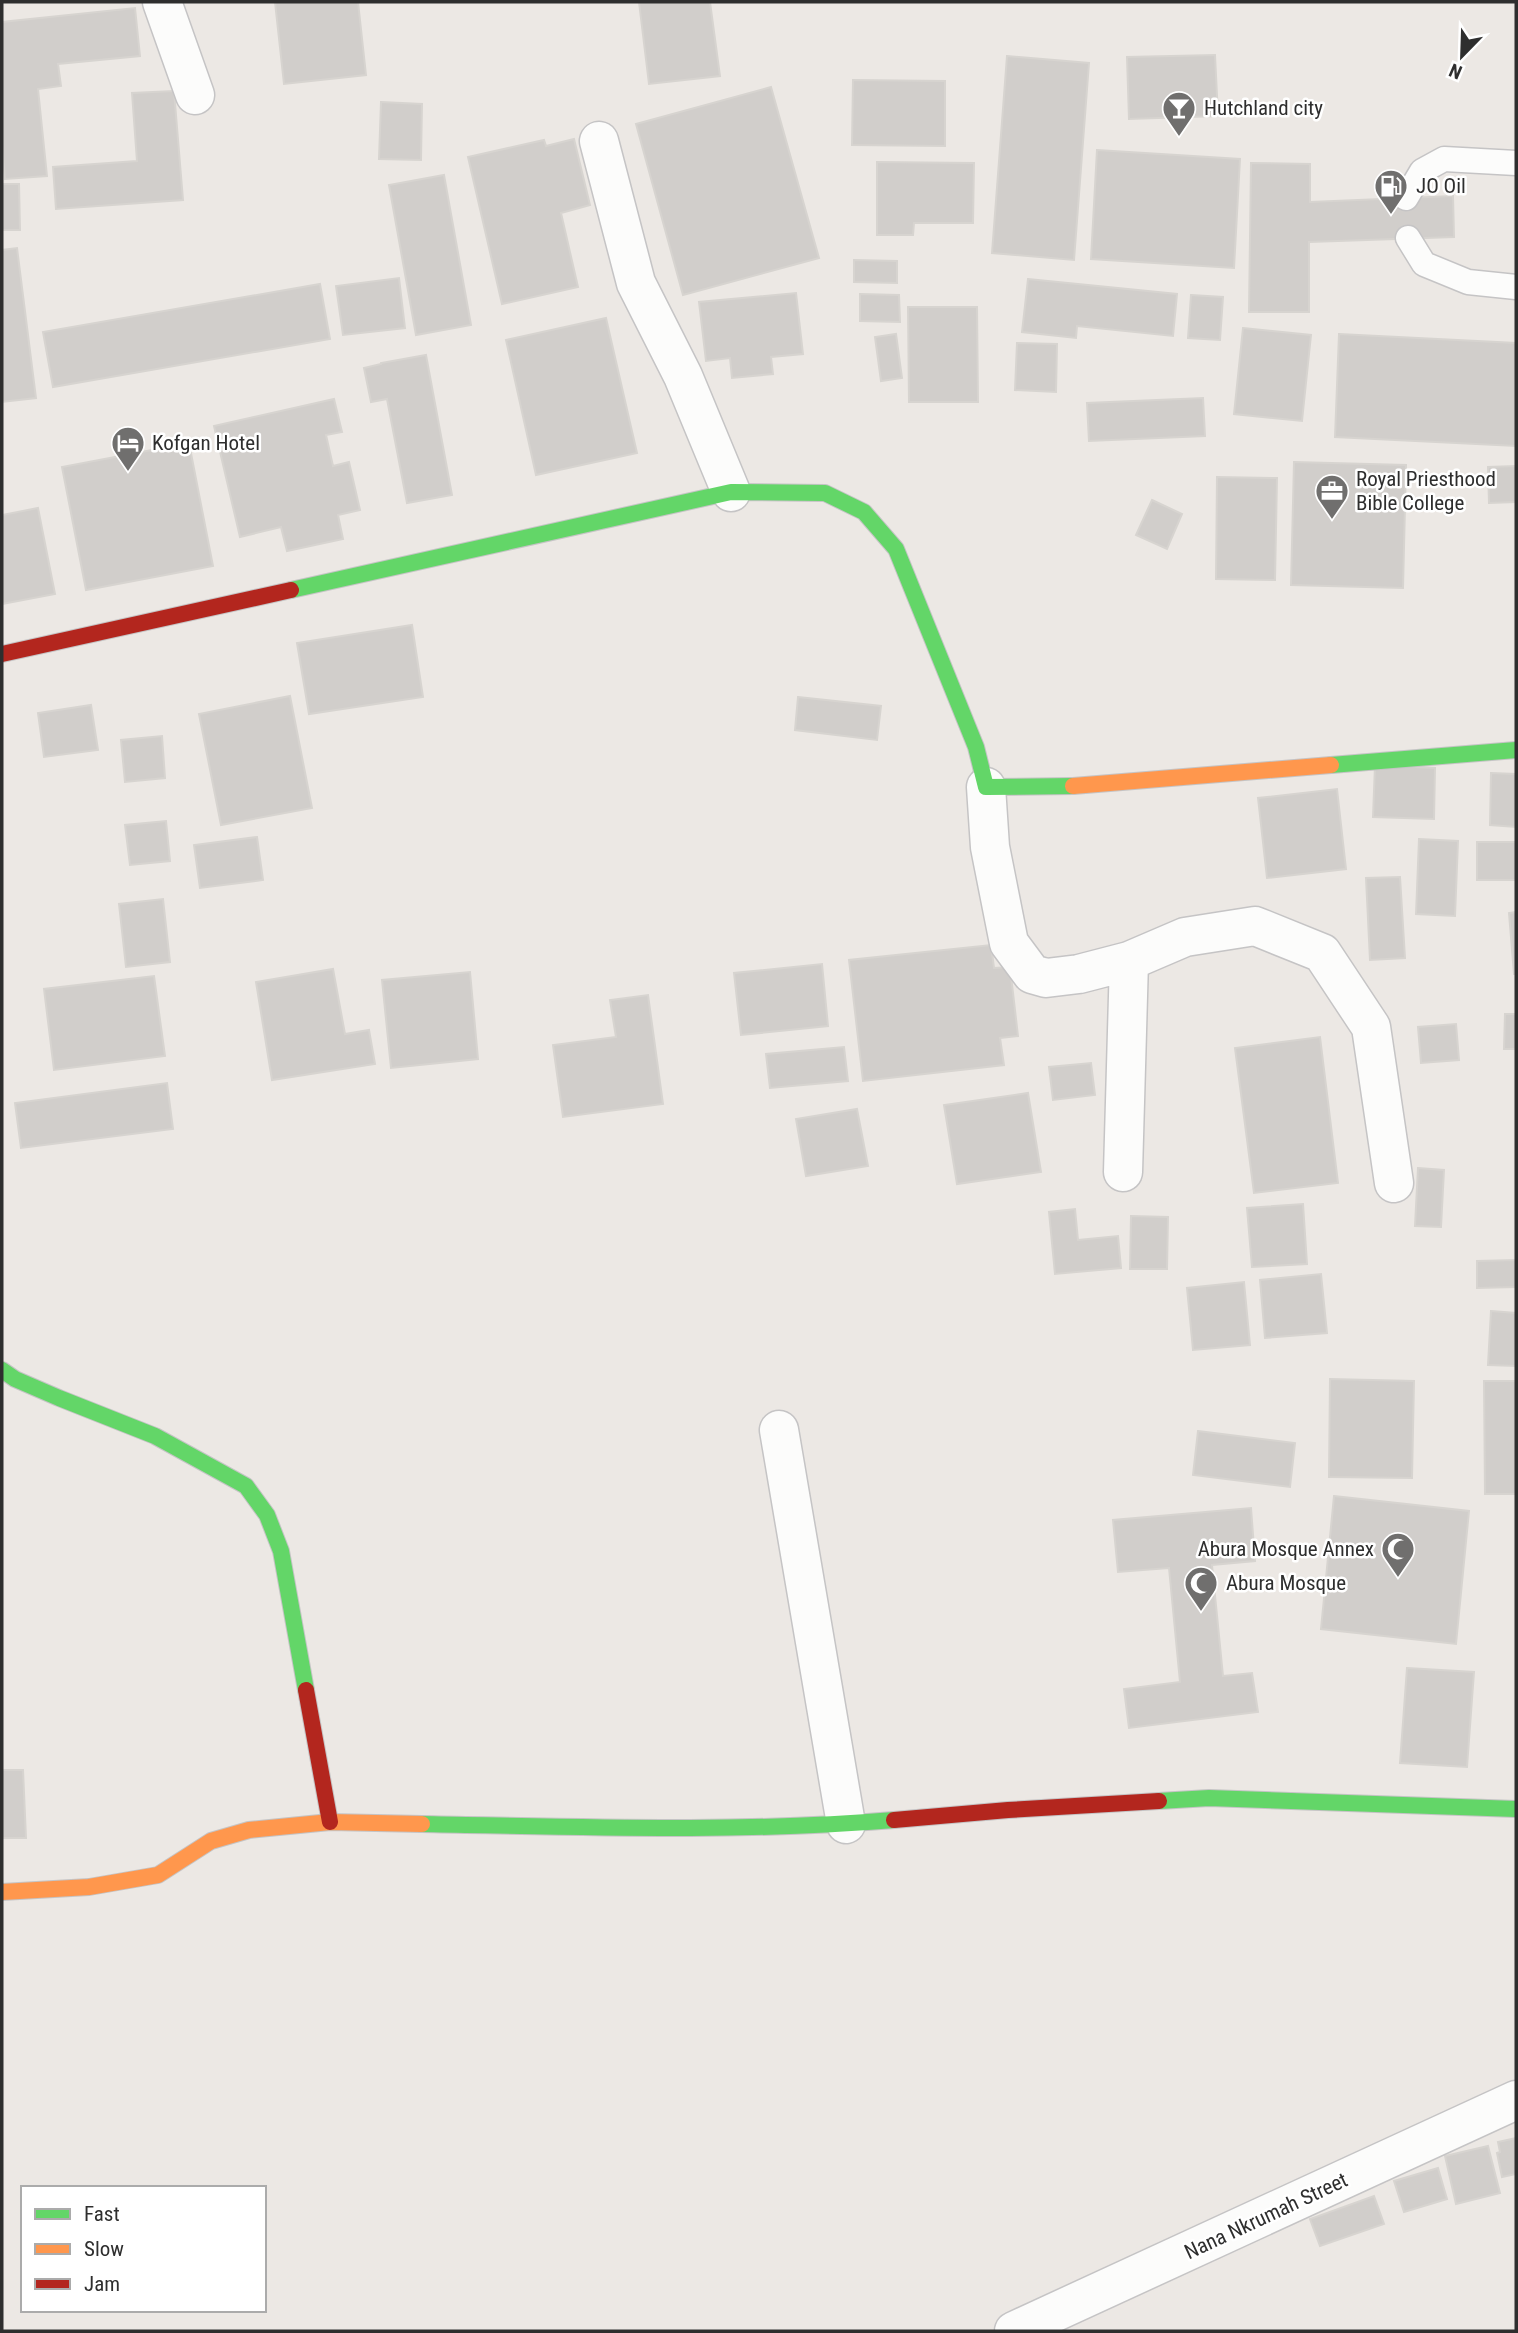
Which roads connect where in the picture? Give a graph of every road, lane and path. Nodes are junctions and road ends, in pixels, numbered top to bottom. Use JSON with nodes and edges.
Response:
{"nodes":[{"id":1,"x":162,"y":2,"type":"edge"},
{"id":2,"x":195,"y":95,"type":"dead end"},
{"id":3,"x":599,"y":141,"type":"dead end"},
{"id":4,"x":1516,"y":163,"type":"edge"},
{"id":5,"x":1406,"y":198,"type":"dead end"},
{"id":6,"x":1408,"y":238,"type":"dead end"},
{"id":7,"x":1516,"y":287,"type":"edge"},
{"id":8,"x":731,"y":492,"type":"junction"},
{"id":9,"x":2,"y":654,"type":"edge"},
{"id":10,"x":1516,"y":750,"type":"edge"},
{"id":11,"x":986,"y":787,"type":"junction"},
{"id":12,"x":1129,"y":961,"type":"junction"},
{"id":13,"x":1123,"y":1172,"type":"dead end"},
{"id":14,"x":1394,"y":1183,"type":"dead end"},
{"id":15,"x":2,"y":1370,"type":"edge"},
{"id":16,"x":779,"y":1430,"type":"dead end"},
{"id":17,"x":1516,"y":1809,"type":"edge"},
{"id":18,"x":330,"y":1822,"type":"junction"},
{"id":19,"x":846,"y":1824,"type":"junction"},
{"id":20,"x":2,"y":1892,"type":"edge"},
{"id":21,"x":1516,"y":2100,"type":"edge"},
{"id":22,"x":1014,"y":2331,"type":"edge"}],
"edges":[{"from":1,"to":2,"type":"street"},
{"from":3,"to":8,"type":"street"},
{"from":4,"to":5,"type":"lane"},
{"from":6,"to":7,"type":"lane"},
{"from":8,"to":9,"type":"street"},
{"from":8,"to":11,"type":"street"},
{"from":10,"to":11,"type":"street"},
{"from":11,"to":12,"type":"street"},
{"from":12,"to":13,"type":"street"},
{"from":12,"to":14,"type":"street"},
{"from":15,"to":18,"type":"street"},
{"from":16,"to":19,"type":"street"},
{"from":17,"to":19,"type":"street"},
{"from":18,"to":19,"type":"street"},
{"from":18,"to":20,"type":"street"},
{"from":21,"to":22,"type":"street","name":"Nana Nkrumah Street"}]}
